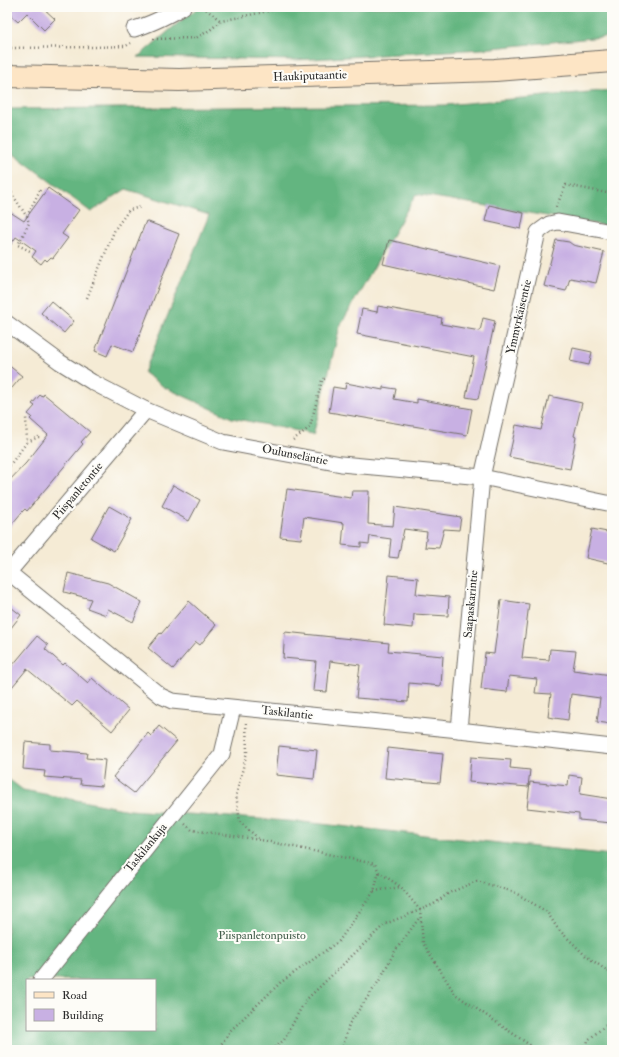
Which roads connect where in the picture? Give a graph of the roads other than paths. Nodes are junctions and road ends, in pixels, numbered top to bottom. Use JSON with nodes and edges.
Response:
{"nodes":[{"id":1,"x":183,"y":7,"type":"edge"},
{"id":2,"x":133,"y":36,"type":"road end"},
{"id":3,"x":612,"y":61,"type":"edge"},
{"id":4,"x":7,"y":76,"type":"edge"},
{"id":5,"x":612,"y":232,"type":"edge"},
{"id":6,"x":7,"y":323,"type":"edge"},
{"id":7,"x":146,"y":410,"type":"junction"},
{"id":8,"x":482,"y":477,"type":"junction"},
{"id":9,"x":612,"y":504,"type":"edge"},
{"id":10,"x":8,"y":572,"type":"edge"},
{"id":11,"x":239,"y":708,"type":"junction"},
{"id":12,"x":459,"y":730,"type":"junction"},
{"id":13,"x":612,"y":747,"type":"edge"},
{"id":14,"x":42,"y":979,"type":"edge"}],
"edges":[{"from":1,"to":2,"type":"street"},
{"from":3,"to":4,"type":"main road","name":"Haukiputaantie"},
{"from":5,"to":8,"type":"street","name":"Ymmyrkäisentie"},
{"from":6,"to":7,"type":"street","name":"Oulunseläntie"},
{"from":7,"to":8,"type":"street","name":"Oulunseläntie"},
{"from":7,"to":10,"type":"street","name":"Piispanletontie"},
{"from":8,"to":9,"type":"street","name":"Oulunseläntie"},
{"from":8,"to":12,"type":"street","name":"Saapaskarintie"},
{"from":10,"to":11,"type":"street","name":"Taskilantie"},
{"from":11,"to":12,"type":"street","name":"Taskilantie"},
{"from":11,"to":14,"type":"street","name":"Taskilankuja"},
{"from":12,"to":13,"type":"street","name":"Taskilantie"}]}
